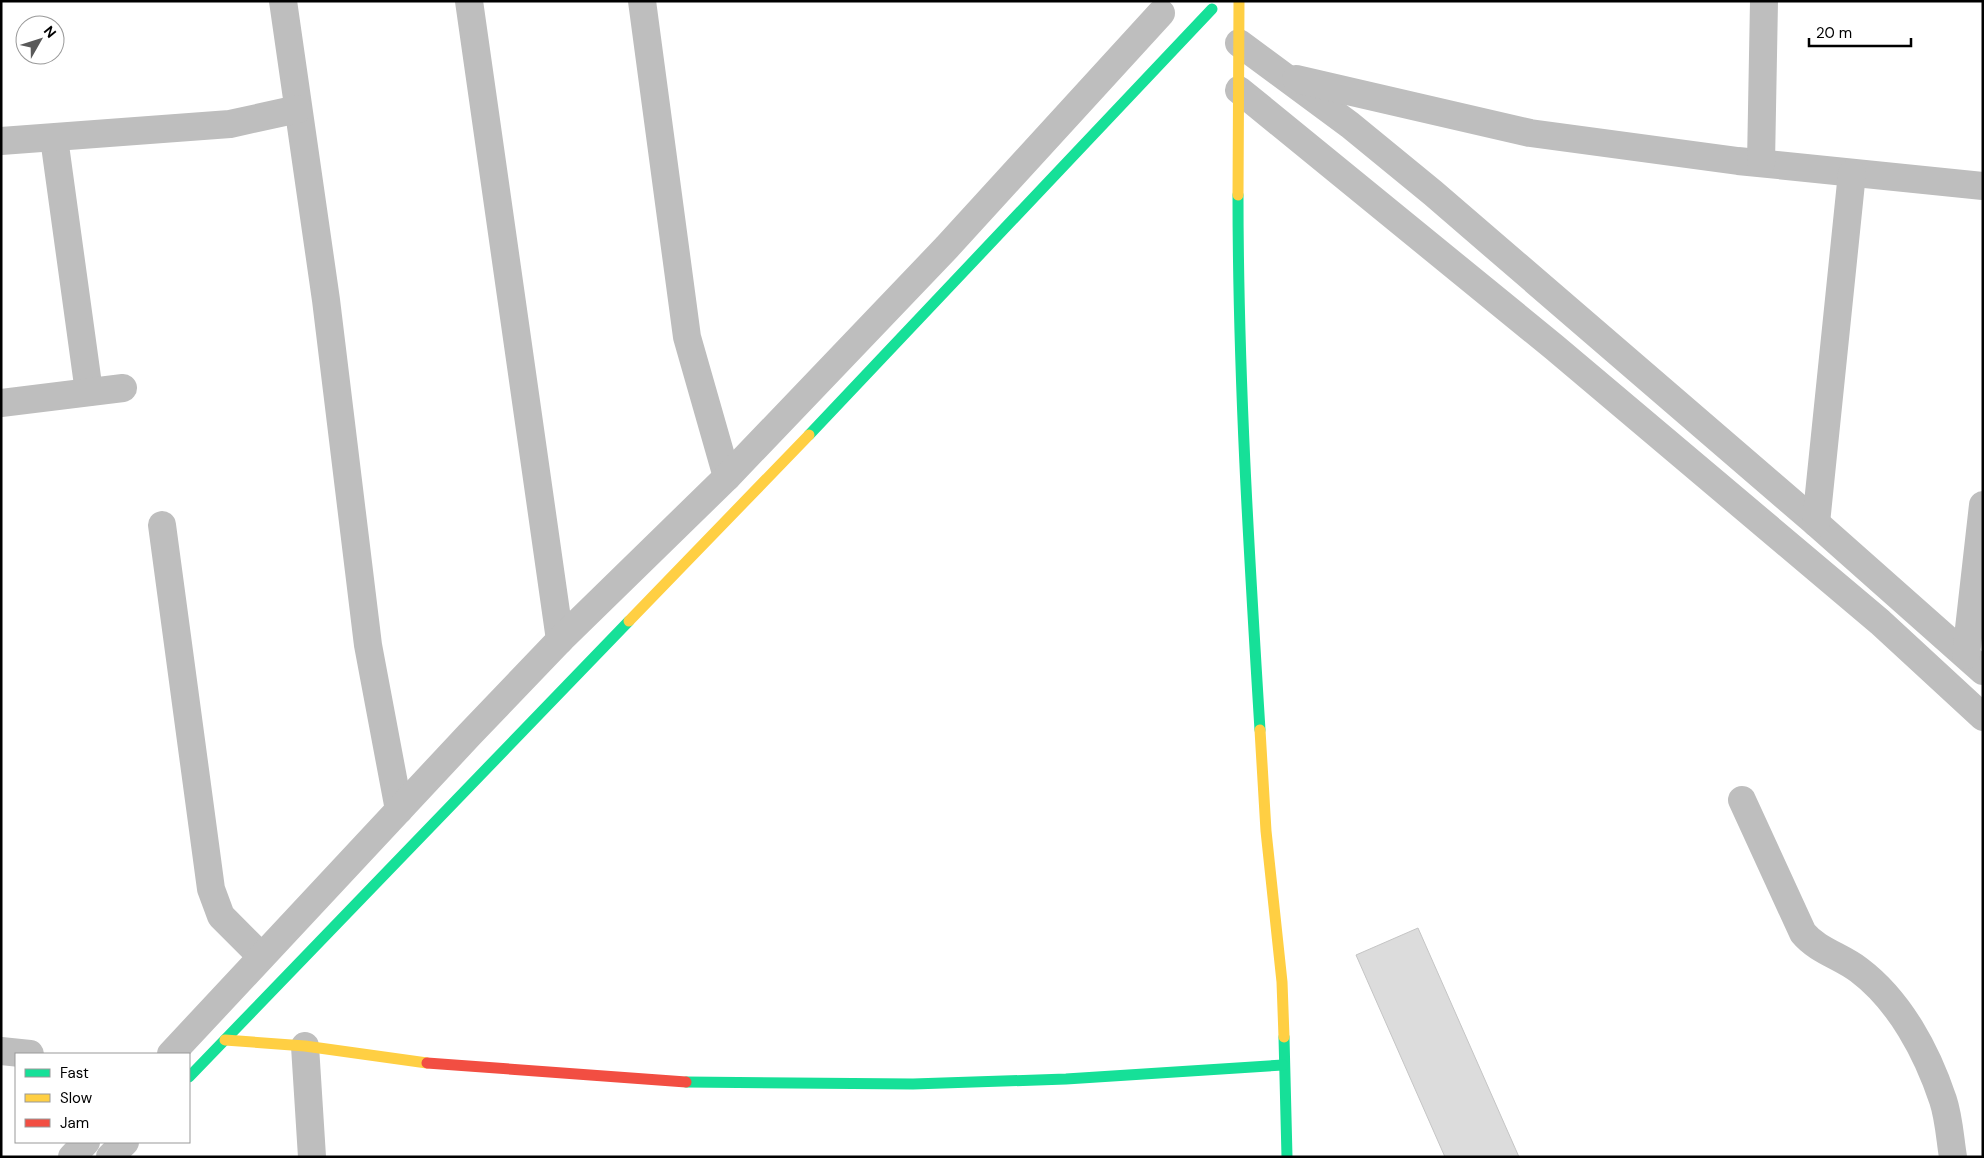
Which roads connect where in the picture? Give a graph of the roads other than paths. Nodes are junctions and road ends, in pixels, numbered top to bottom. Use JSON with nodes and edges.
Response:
{"nodes":[{"id":1,"x":283,"y":1,"type":"edge"},
{"id":2,"x":469,"y":1,"type":"edge"},
{"id":3,"x":642,"y":1,"type":"edge"},
{"id":4,"x":1238,"y":1,"type":"edge"},
{"id":5,"x":1764,"y":1,"type":"edge"},
{"id":6,"x":1211,"y":4,"type":"edge"},
{"id":7,"x":1154,"y":7,"type":"edge"},
{"id":8,"x":1187,"y":36,"type":"junction"},
{"id":9,"x":1239,"y":43,"type":"junction"},
{"id":10,"x":1285,"y":76,"type":"junction"},
{"id":11,"x":1239,"y":90,"type":"junction"},
{"id":12,"x":298,"y":110,"type":"junction"},
{"id":13,"x":54,"y":138,"type":"junction"},
{"id":14,"x":1,"y":141,"type":"edge"},
{"id":15,"x":1761,"y":163,"type":"junction"},
{"id":16,"x":1852,"y":173,"type":"junction"},
{"id":17,"x":1983,"y":186,"type":"edge"},
{"id":18,"x":123,"y":388,"type":"dead end"},
{"id":19,"x":89,"y":392,"type":"junction"},
{"id":20,"x":1,"y":403,"type":"edge"},
{"id":21,"x":727,"y":477,"type":"junction"},
{"id":22,"x":1983,"y":506,"type":"edge"},
{"id":23,"x":1816,"y":523,"type":"junction"},
{"id":24,"x":162,"y":525,"type":"dead end"},
{"id":25,"x":560,"y":640,"type":"junction"},
{"id":26,"x":1974,"y":663,"type":"edge"},
{"id":27,"x":1983,"y":717,"type":"edge"},
{"id":28,"x":408,"y":800,"type":"junction"},
{"id":29,"x":1742,"y":800,"type":"dead end"},
{"id":30,"x":440,"y":817,"type":"junction"},
{"id":31,"x":261,"y":956,"type":"junction"},
{"id":32,"x":225,"y":1040,"type":"junction"},
{"id":33,"x":305,"y":1046,"type":"junction"},
{"id":34,"x":1,"y":1051,"type":"edge"},
{"id":35,"x":20,"y":1053,"type":"edge"},
{"id":36,"x":172,"y":1053,"type":"edge"},
{"id":37,"x":1283,"y":1065,"type":"junction"},
{"id":38,"x":190,"y":1076,"type":"edge"},
{"id":39,"x":124,"y":1143,"type":"edge"},
{"id":40,"x":110,"y":1157,"type":"edge"},
{"id":41,"x":312,"y":1157,"type":"edge"},
{"id":42,"x":1287,"y":1157,"type":"edge"},
{"id":43,"x":1953,"y":1157,"type":"edge"}],
"edges":[{"from":1,"to":12,"type":"street"},
{"from":2,"to":25,"type":"street"},
{"from":3,"to":21,"type":"street"},
{"from":4,"to":9,"type":"street"},
{"from":5,"to":15,"type":"street"},
{"from":6,"to":8,"type":"street"},
{"from":7,"to":8,"type":"street"},
{"from":7,"to":21,"type":"street"},
{"from":8,"to":30,"type":"street"},
{"from":9,"to":10,"type":"street"},
{"from":9,"to":11,"type":"street"},
{"from":10,"to":15,"type":"street"},
{"from":10,"to":23,"type":"street"},
{"from":11,"to":27,"type":"street"},
{"from":11,"to":37,"type":"street"},
{"from":12,"to":13,"type":"street"},
{"from":12,"to":28,"type":"street"},
{"from":13,"to":14,"type":"street"},
{"from":13,"to":19,"type":"street"},
{"from":15,"to":16,"type":"street"},
{"from":16,"to":17,"type":"street"},
{"from":16,"to":23,"type":"street"},
{"from":18,"to":19,"type":"street"},
{"from":19,"to":20,"type":"street"},
{"from":21,"to":25,"type":"street"},
{"from":22,"to":26,"type":"street"},
{"from":23,"to":26,"type":"street"},
{"from":24,"to":31,"type":"street"},
{"from":25,"to":28,"type":"street"},
{"from":28,"to":30,"type":"street"},
{"from":28,"to":31,"type":"street"},
{"from":29,"to":43,"type":"street"},
{"from":30,"to":32,"type":"street"},
{"from":31,"to":36,"type":"street"},
{"from":32,"to":33,"type":"street"},
{"from":32,"to":38,"type":"street"},
{"from":33,"to":37,"type":"street"},
{"from":33,"to":41,"type":"street"},
{"from":34,"to":35,"type":"street"},
{"from":37,"to":42,"type":"street"},
{"from":39,"to":40,"type":"street"}]}
